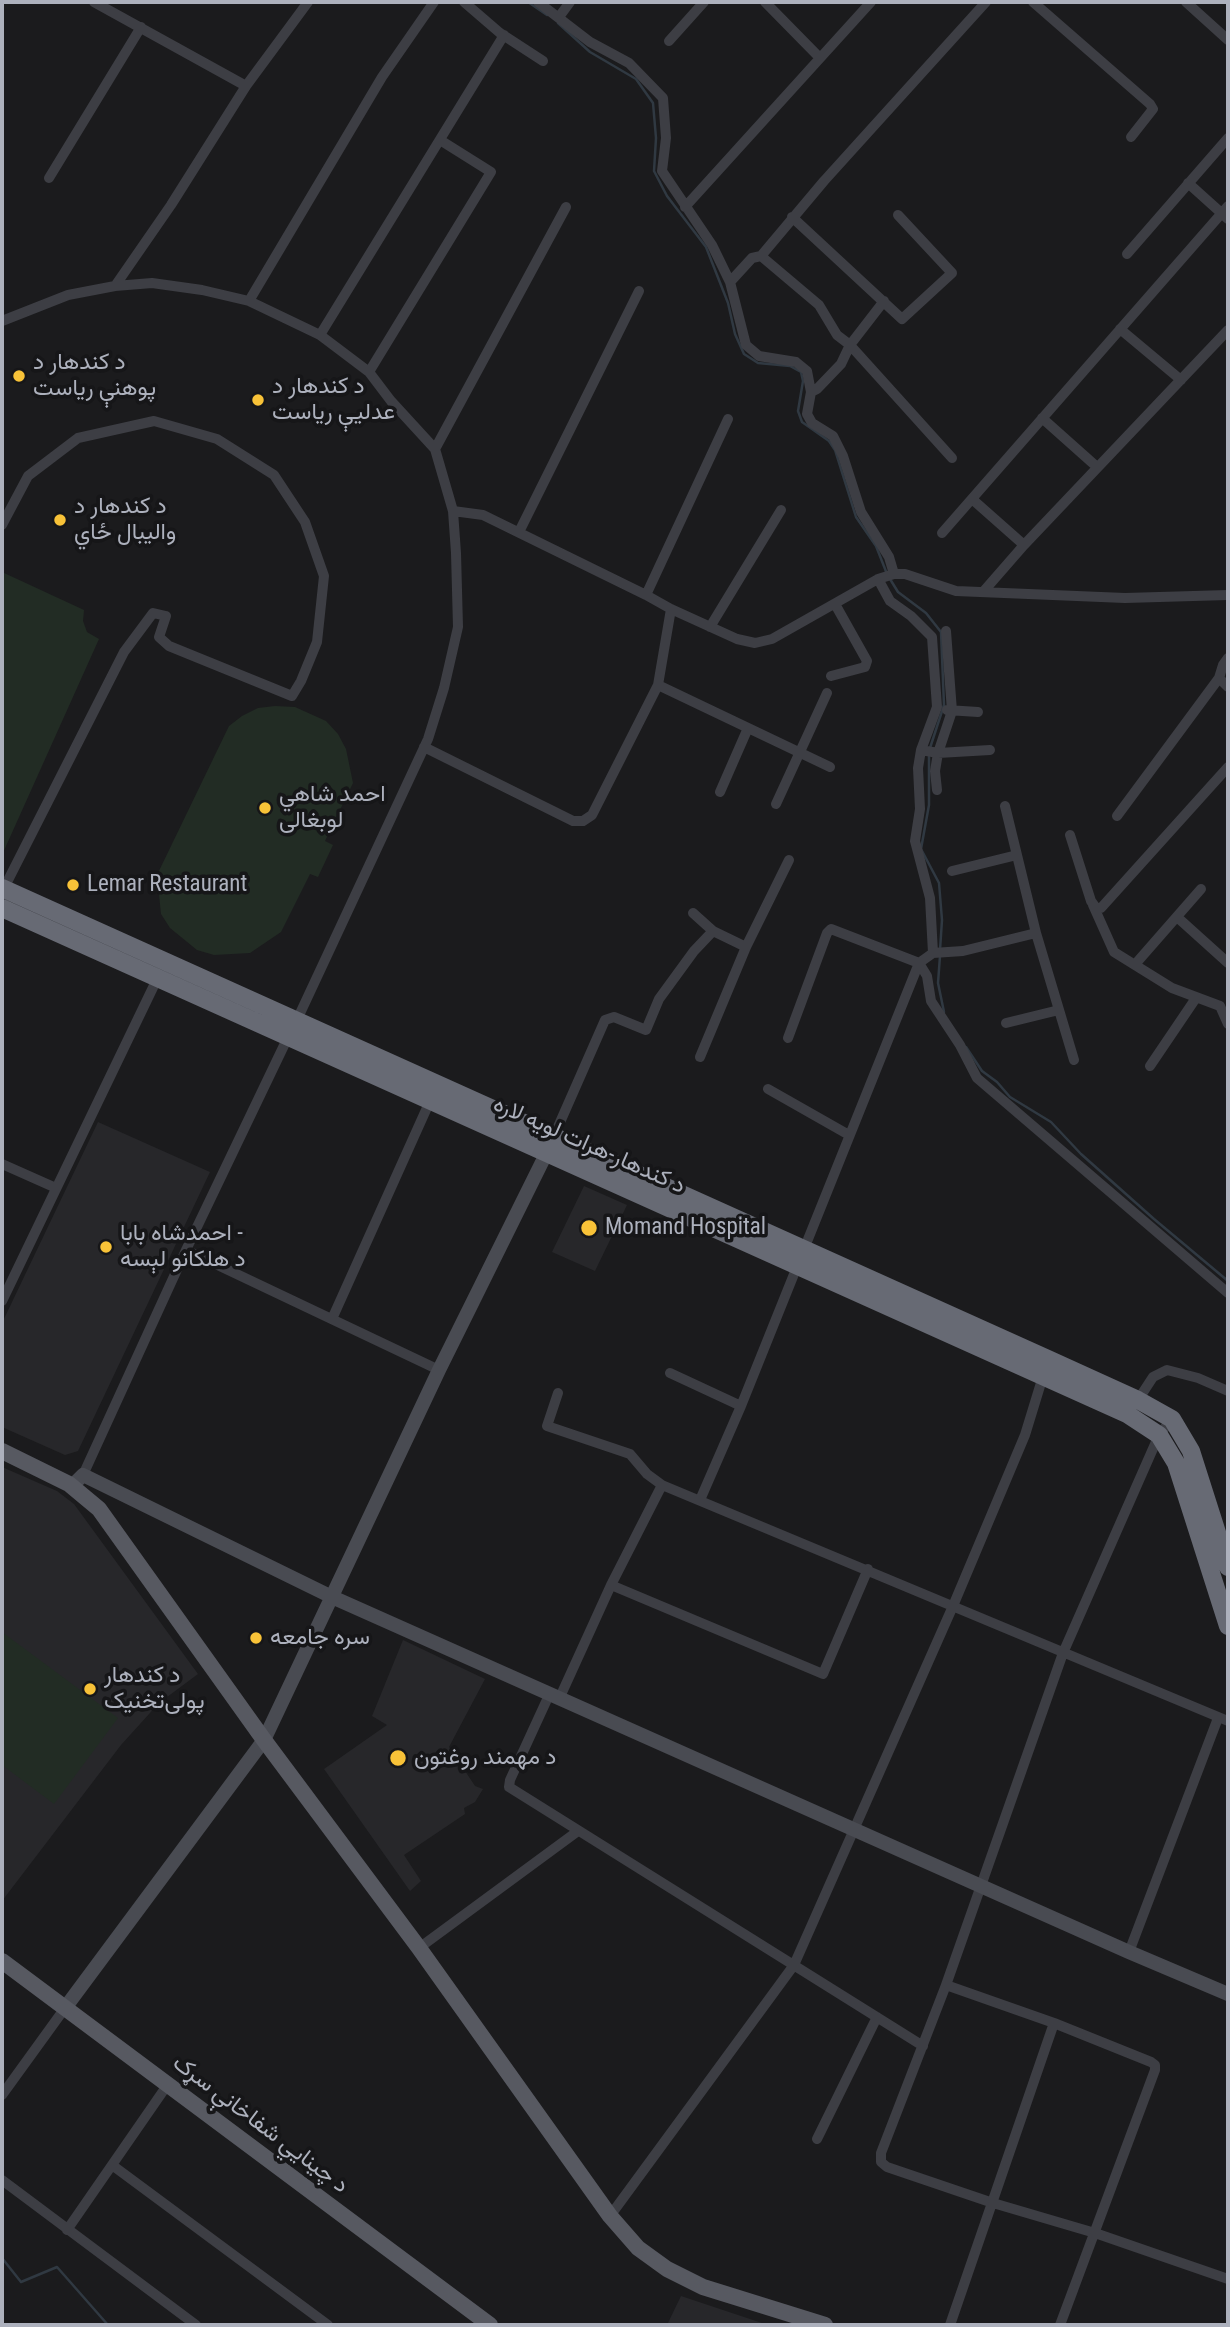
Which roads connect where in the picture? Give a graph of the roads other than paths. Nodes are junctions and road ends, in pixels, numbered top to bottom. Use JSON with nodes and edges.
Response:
{"nodes":[{"id":1,"x":94,"y":2,"type":"edge"},
{"id":2,"x":308,"y":2,"type":"edge"},
{"id":3,"x":434,"y":2,"type":"edge"},
{"id":4,"x":464,"y":2,"type":"edge"},
{"id":5,"x":538,"y":2,"type":"edge"},
{"id":6,"x":570,"y":2,"type":"edge"},
{"id":7,"x":704,"y":2,"type":"edge"},
{"id":8,"x":765,"y":2,"type":"edge"},
{"id":9,"x":784,"y":2,"type":"edge"},
{"id":10,"x":871,"y":2,"type":"edge"},
{"id":11,"x":986,"y":2,"type":"edge"},
{"id":12,"x":1033,"y":2,"type":"edge"},
{"id":13,"x":1186,"y":2,"type":"edge"},
{"id":14,"x":775,"y":12,"type":"junction"},
{"id":15,"x":559,"y":17,"type":"junction"},
{"id":16,"x":141,"y":27,"type":"junction"},
{"id":17,"x":504,"y":35,"type":"junction"},
{"id":18,"x":1228,"y":40,"type":"edge"},
{"id":19,"x":669,"y":41,"type":"dead end"},
{"id":20,"x":820,"y":58,"type":"junction"},
{"id":21,"x":543,"y":61,"type":"dead end"},
{"id":22,"x":246,"y":86,"type":"junction"},
{"id":23,"x":1131,"y":137,"type":"dead end"},
{"id":24,"x":1228,"y":138,"type":"edge"},
{"id":25,"x":440,"y":140,"type":"junction"},
{"id":26,"x":49,"y":178,"type":"dead end"},
{"id":27,"x":1188,"y":184,"type":"junction"},
{"id":28,"x":566,"y":207,"type":"dead end"},
{"id":29,"x":685,"y":207,"type":"junction"},
{"id":30,"x":1226,"y":213,"type":"edge"},
{"id":31,"x":898,"y":215,"type":"dead end"},
{"id":32,"x":792,"y":217,"type":"junction"},
{"id":33,"x":1126,"y":254,"type":"dead end"},
{"id":34,"x":761,"y":256,"type":"junction"},
{"id":35,"x":730,"y":282,"type":"junction"},
{"id":36,"x":115,"y":286,"type":"junction"},
{"id":37,"x":639,"y":291,"type":"dead end"},
{"id":38,"x":250,"y":301,"type":"junction"},
{"id":39,"x":884,"y":301,"type":"junction"},
{"id":40,"x":2,"y":321,"type":"edge"},
{"id":41,"x":1120,"y":329,"type":"junction"},
{"id":42,"x":1228,"y":330,"type":"edge"},
{"id":43,"x":320,"y":335,"type":"junction"},
{"id":44,"x":850,"y":345,"type":"junction"},
{"id":45,"x":369,"y":372,"type":"junction"},
{"id":46,"x":1181,"y":380,"type":"junction"},
{"id":47,"x":811,"y":392,"type":"junction"},
{"id":48,"x":1042,"y":418,"type":"junction"},
{"id":49,"x":728,"y":419,"type":"dead end"},
{"id":50,"x":435,"y":449,"type":"junction"},
{"id":51,"x":952,"y":458,"type":"dead end"},
{"id":52,"x":1097,"y":467,"type":"junction"},
{"id":53,"x":972,"y":499,"type":"junction"},
{"id":54,"x":781,"y":510,"type":"dead end"},
{"id":55,"x":453,"y":511,"type":"junction"},
{"id":56,"x":2,"y":525,"type":"edge"},
{"id":57,"x":519,"y":532,"type":"junction"},
{"id":58,"x":942,"y":533,"type":"dead end"},
{"id":59,"x":1024,"y":545,"type":"junction"},
{"id":60,"x":894,"y":574,"type":"junction"},
{"id":61,"x":880,"y":578,"type":"junction"},
{"id":62,"x":983,"y":592,"type":"junction"},
{"id":63,"x":646,"y":594,"type":"junction"},
{"id":64,"x":1228,"y":595,"type":"edge"},
{"id":65,"x":835,"y":604,"type":"junction"},
{"id":66,"x":671,"y":610,"type":"junction"},
{"id":67,"x":710,"y":626,"type":"junction"},
{"id":68,"x":946,"y":631,"type":"dead end"},
{"id":69,"x":1228,"y":658,"type":"edge"},
{"id":70,"x":831,"y":676,"type":"dead end"},
{"id":71,"x":1219,"y":678,"type":"junction"},
{"id":72,"x":658,"y":685,"type":"junction"},
{"id":73,"x":1228,"y":687,"type":"edge"},
{"id":74,"x":827,"y":693,"type":"dead end"},
{"id":75,"x":937,"y":707,"type":"junction"},
{"id":76,"x":952,"y":711,"type":"junction"},
{"id":77,"x":978,"y":712,"type":"dead end"},
{"id":78,"x":748,"y":728,"type":"junction"},
{"id":79,"x":424,"y":747,"type":"junction"},
{"id":80,"x":921,"y":750,"type":"junction"},
{"id":81,"x":990,"y":750,"type":"dead end"},
{"id":82,"x":798,"y":752,"type":"junction"},
{"id":83,"x":938,"y":753,"type":"junction"},
{"id":84,"x":830,"y":767,"type":"dead end"},
{"id":85,"x":1228,"y":767,"type":"edge"},
{"id":86,"x":937,"y":790,"type":"dead end"},
{"id":87,"x":720,"y":792,"type":"dead end"},
{"id":88,"x":776,"y":804,"type":"dead end"},
{"id":89,"x":1005,"y":806,"type":"dead end"},
{"id":90,"x":1117,"y":816,"type":"dead end"},
{"id":91,"x":1070,"y":835,"type":"dead end"},
{"id":92,"x":1017,"y":855,"type":"junction"},
{"id":93,"x":789,"y":860,"type":"dead end"},
{"id":94,"x":952,"y":871,"type":"dead end"},
{"id":95,"x":1201,"y":888,"type":"dead end"},
{"id":96,"x":2,"y":890,"type":"edge"},
{"id":97,"x":1093,"y":905,"type":"junction"},
{"id":98,"x":2,"y":908,"type":"edge"},
{"id":99,"x":693,"y":913,"type":"dead end"},
{"id":100,"x":1177,"y":917,"type":"junction"},
{"id":101,"x":713,"y":931,"type":"junction"},
{"id":102,"x":1036,"y":933,"type":"junction"},
{"id":103,"x":746,"y":947,"type":"junction"},
{"id":104,"x":933,"y":953,"type":"junction"},
{"id":105,"x":1139,"y":961,"type":"dead end"},
{"id":106,"x":165,"y":962,"type":"junction"},
{"id":107,"x":919,"y":963,"type":"junction"},
{"id":108,"x":1228,"y":963,"type":"edge"},
{"id":109,"x":157,"y":979,"type":"junction"},
{"id":110,"x":1196,"y":998,"type":"junction"},
{"id":111,"x":1059,"y":1010,"type":"junction"},
{"id":112,"x":296,"y":1021,"type":"junction"},
{"id":113,"x":1006,"y":1023,"type":"dead end"},
{"id":114,"x":1228,"y":1024,"type":"edge"},
{"id":115,"x":288,"y":1038,"type":"junction"},
{"id":116,"x":788,"y":1038,"type":"dead end"},
{"id":117,"x":699,"y":1057,"type":"dead end"},
{"id":118,"x":1074,"y":1060,"type":"dead end"},
{"id":119,"x":1150,"y":1066,"type":"dead end"},
{"id":120,"x":768,"y":1089,"type":"dead end"},
{"id":121,"x":430,"y":1101,"type":"junction"},
{"id":122,"x":849,"y":1135,"type":"junction"},
{"id":123,"x":554,"y":1136,"type":"junction"},
{"id":124,"x":546,"y":1154,"type":"junction"},
{"id":125,"x":2,"y":1164,"type":"edge"},
{"id":126,"x":56,"y":1188,"type":"junction"},
{"id":127,"x":186,"y":1250,"type":"junction"},
{"id":128,"x":803,"y":1250,"type":"junction"},
{"id":129,"x":796,"y":1267,"type":"junction"},
{"id":130,"x":1228,"y":1293,"type":"edge"},
{"id":131,"x":2,"y":1301,"type":"edge"},
{"id":132,"x":332,"y":1319,"type":"junction"},
{"id":133,"x":1049,"y":1360,"type":"junction"},
{"id":134,"x":439,"y":1370,"type":"junction"},
{"id":135,"x":670,"y":1373,"type":"dead end"},
{"id":136,"x":1042,"y":1377,"type":"junction"},
{"id":137,"x":1228,"y":1391,"type":"edge"},
{"id":138,"x":558,"y":1393,"type":"dead end"},
{"id":139,"x":1138,"y":1400,"type":"junction"},
{"id":140,"x":741,"y":1406,"type":"junction"},
{"id":141,"x":1172,"y":1419,"type":"junction"},
{"id":142,"x":1159,"y":1435,"type":"junction"},
{"id":143,"x":2,"y":1451,"type":"edge"},
{"id":144,"x":77,"y":1481,"type":"junction"},
{"id":145,"x":662,"y":1485,"type":"junction"},
{"id":146,"x":701,"y":1500,"type":"junction"},
{"id":147,"x":1228,"y":1567,"type":"edge"},
{"id":148,"x":868,"y":1569,"type":"junction"},
{"id":149,"x":611,"y":1585,"type":"junction"},
{"id":150,"x":331,"y":1597,"type":"junction"},
{"id":151,"x":953,"y":1606,"type":"junction"},
{"id":152,"x":1228,"y":1626,"type":"edge"},
{"id":153,"x":1063,"y":1653,"type":"junction"},
{"id":154,"x":555,"y":1695,"type":"junction"},
{"id":155,"x":1223,"y":1719,"type":"edge"},
{"id":156,"x":264,"y":1740,"type":"junction"},
{"id":157,"x":578,"y":1830,"type":"junction"},
{"id":158,"x":855,"y":1830,"type":"junction"},
{"id":159,"x":981,"y":1886,"type":"junction"},
{"id":160,"x":419,"y":1948,"type":"junction"},
{"id":161,"x":1129,"y":1952,"type":"junction"},
{"id":162,"x":2,"y":1962,"type":"edge"},
{"id":163,"x":794,"y":1965,"type":"junction"},
{"id":164,"x":946,"y":1985,"type":"junction"},
{"id":165,"x":1228,"y":1994,"type":"edge"},
{"id":166,"x":65,"y":2008,"type":"junction"},
{"id":167,"x":877,"y":2017,"type":"junction"},
{"id":168,"x":1054,"y":2023,"type":"junction"},
{"id":169,"x":923,"y":2046,"type":"junction"},
{"id":170,"x":168,"y":2084,"type":"junction"},
{"id":171,"x":2,"y":2095,"type":"edge"},
{"id":172,"x":817,"y":2139,"type":"dead end"},
{"id":173,"x":112,"y":2165,"type":"junction"},
{"id":174,"x":2,"y":2180,"type":"edge"},
{"id":175,"x":993,"y":2203,"type":"junction"},
{"id":176,"x":610,"y":2216,"type":"junction"},
{"id":177,"x":67,"y":2230,"type":"junction"},
{"id":178,"x":1095,"y":2233,"type":"junction"},
{"id":179,"x":1228,"y":2279,"type":"edge"},
{"id":180,"x":195,"y":2325,"type":"edge"},
{"id":181,"x":328,"y":2325,"type":"edge"},
{"id":182,"x":490,"y":2325,"type":"edge"},
{"id":183,"x":825,"y":2325,"type":"edge"},
{"id":184,"x":950,"y":2325,"type":"edge"},
{"id":185,"x":1060,"y":2325,"type":"edge"}],
"edges":[{"from":1,"to":16,"type":"street"},
{"from":2,"to":22,"type":"street"},
{"from":3,"to":38,"type":"street"},
{"from":4,"to":17,"type":"street"},
{"from":5,"to":15,"type":"street"},
{"from":6,"to":15,"type":"street"},
{"from":7,"to":19,"type":"street"},
{"from":8,"to":14,"type":"street"},
{"from":9,"to":14,"type":"street"},
{"from":10,"to":20,"type":"street"},
{"from":11,"to":32,"type":"street"},
{"from":12,"to":23,"type":"street"},
{"from":13,"to":18,"type":"street"},
{"from":14,"to":20,"type":"street"},
{"from":15,"to":29,"type":"street"},
{"from":16,"to":22,"type":"street"},
{"from":16,"to":26,"type":"street"},
{"from":17,"to":21,"type":"street"},
{"from":17,"to":25,"type":"street"},
{"from":20,"to":29,"type":"street"},
{"from":22,"to":36,"type":"street"},
{"from":24,"to":27,"type":"street"},
{"from":25,"to":43,"type":"street"},
{"from":25,"to":45,"type":"street"},
{"from":27,"to":30,"type":"street"},
{"from":27,"to":33,"type":"street"},
{"from":28,"to":50,"type":"street"},
{"from":29,"to":35,"type":"street"},
{"from":30,"to":41,"type":"street"},
{"from":31,"to":39,"type":"street"},
{"from":32,"to":34,"type":"street"},
{"from":32,"to":39,"type":"street"},
{"from":34,"to":35,"type":"street"},
{"from":34,"to":44,"type":"street"},
{"from":35,"to":47,"type":"street"},
{"from":36,"to":38,"type":"street"},
{"from":36,"to":40,"type":"street"},
{"from":37,"to":57,"type":"street"},
{"from":38,"to":43,"type":"street"},
{"from":39,"to":44,"type":"street"},
{"from":41,"to":46,"type":"street"},
{"from":41,"to":48,"type":"street"},
{"from":42,"to":46,"type":"street"},
{"from":43,"to":45,"type":"street"},
{"from":44,"to":47,"type":"street"},
{"from":44,"to":51,"type":"street"},
{"from":45,"to":50,"type":"street"},
{"from":46,"to":52,"type":"street"},
{"from":47,"to":60,"type":"street"},
{"from":48,"to":52,"type":"street"},
{"from":48,"to":53,"type":"street"},
{"from":49,"to":63,"type":"street"},
{"from":50,"to":55,"type":"street"},
{"from":52,"to":59,"type":"street"},
{"from":53,"to":58,"type":"street"},
{"from":53,"to":59,"type":"street"},
{"from":54,"to":67,"type":"street"},
{"from":55,"to":57,"type":"street"},
{"from":55,"to":79,"type":"street"},
{"from":56,"to":96,"type":"street"},
{"from":57,"to":63,"type":"street"},
{"from":59,"to":62,"type":"street"},
{"from":60,"to":61,"type":"street"},
{"from":60,"to":62,"type":"street"},
{"from":61,"to":65,"type":"street"},
{"from":61,"to":75,"type":"street"},
{"from":62,"to":64,"type":"street"},
{"from":63,"to":66,"type":"street"},
{"from":65,"to":67,"type":"street"},
{"from":65,"to":70,"type":"street"},
{"from":66,"to":67,"type":"street"},
{"from":66,"to":72,"type":"street"},
{"from":68,"to":76,"type":"street"},
{"from":69,"to":71,"type":"street"},
{"from":71,"to":73,"type":"street"},
{"from":71,"to":90,"type":"street"},
{"from":72,"to":78,"type":"street"},
{"from":72,"to":79,"type":"street"},
{"from":74,"to":82,"type":"street"},
{"from":75,"to":76,"type":"street"},
{"from":75,"to":80,"type":"street"},
{"from":76,"to":77,"type":"street"},
{"from":76,"to":83,"type":"street"},
{"from":78,"to":82,"type":"street"},
{"from":78,"to":87,"type":"street"},
{"from":79,"to":112,"type":"street"},
{"from":80,"to":83,"type":"street"},
{"from":80,"to":104,"type":"street"},
{"from":81,"to":83,"type":"street"},
{"from":82,"to":84,"type":"street"},
{"from":82,"to":88,"type":"street"},
{"from":83,"to":86,"type":"street"},
{"from":85,"to":97,"type":"street"},
{"from":89,"to":92,"type":"street"},
{"from":91,"to":97,"type":"street"},
{"from":92,"to":94,"type":"street"},
{"from":92,"to":102,"type":"street"},
{"from":93,"to":103,"type":"street"},
{"from":95,"to":100,"type":"street"},
{"from":96,"to":106,"type":"highway","name":"د کندهار-هرات لويه لاره"},
{"from":97,"to":110,"type":"street"},
{"from":98,"to":109,"type":"highway","name":"د کندهار-هرات لويه لاره"},
{"from":99,"to":101,"type":"street"},
{"from":100,"to":105,"type":"street"},
{"from":100,"to":108,"type":"street"},
{"from":101,"to":103,"type":"street"},
{"from":101,"to":123,"type":"street"},
{"from":102,"to":104,"type":"street"},
{"from":102,"to":111,"type":"street"},
{"from":103,"to":117,"type":"street"},
{"from":104,"to":107,"type":"street"},
{"from":106,"to":109,"type":"street"},
{"from":106,"to":112,"type":"highway","name":"د کندهار-هرات لويه لاره"},
{"from":107,"to":116,"type":"street"},
{"from":107,"to":122,"type":"street"},
{"from":107,"to":130,"type":"street"},
{"from":109,"to":115,"type":"highway","name":"د کندهار-هرات لويه لاره"},
{"from":109,"to":126,"type":"street"},
{"from":110,"to":114,"type":"street"},
{"from":110,"to":119,"type":"street"},
{"from":111,"to":113,"type":"street"},
{"from":111,"to":118,"type":"street"},
{"from":112,"to":115,"type":"street"},
{"from":112,"to":123,"type":"highway","name":"د کندهار-هرات لويه لاره"},
{"from":115,"to":121,"type":"highway","name":"د کندهار-هرات لويه لاره"},
{"from":115,"to":127,"type":"street"},
{"from":120,"to":122,"type":"street"},
{"from":121,"to":124,"type":"highway","name":"د کندهار-هرات لويه لاره"},
{"from":121,"to":132,"type":"street"},
{"from":122,"to":128,"type":"street"},
{"from":123,"to":124,"type":"street"},
{"from":123,"to":128,"type":"highway","name":"د کندهار-هرات لويه لاره"},
{"from":124,"to":129,"type":"highway","name":"د کندهار-هرات لويه لاره"},
{"from":124,"to":134,"type":"street"},
{"from":125,"to":126,"type":"street"},
{"from":126,"to":131,"type":"street"},
{"from":127,"to":132,"type":"street"},
{"from":127,"to":144,"type":"street"},
{"from":128,"to":129,"type":"street"},
{"from":128,"to":133,"type":"highway","name":"د کندهار-هرات لويه لاره"},
{"from":129,"to":136,"type":"highway","name":"د کندهار-هرات لويه لاره"},
{"from":129,"to":140,"type":"street"},
{"from":132,"to":134,"type":"street"},
{"from":133,"to":136,"type":"street"},
{"from":133,"to":139,"type":"highway","name":"د کندهار-هرات لويه لاره"},
{"from":134,"to":150,"type":"street"},
{"from":135,"to":140,"type":"street"},
{"from":136,"to":142,"type":"highway","name":"د کندهار-هرات لويه لاره"},
{"from":136,"to":151,"type":"street"},
{"from":137,"to":139,"type":"street"},
{"from":138,"to":145,"type":"street"},
{"from":139,"to":141,"type":"highway","name":"د کندهار-هرات لويه لاره"},
{"from":140,"to":146,"type":"street"},
{"from":141,"to":142,"type":"street"},
{"from":141,"to":147,"type":"highway"},
{"from":142,"to":152,"type":"highway","name":"د کندهار-هرات لويه لاره"},
{"from":142,"to":153,"type":"street"},
{"from":143,"to":144,"type":"main road"},
{"from":144,"to":150,"type":"street"},
{"from":144,"to":156,"type":"main road"},
{"from":145,"to":146,"type":"street"},
{"from":145,"to":149,"type":"street"},
{"from":146,"to":148,"type":"street"},
{"from":148,"to":149,"type":"street"},
{"from":148,"to":151,"type":"street"},
{"from":149,"to":154,"type":"street"},
{"from":150,"to":154,"type":"street"},
{"from":150,"to":156,"type":"street"},
{"from":151,"to":153,"type":"street"},
{"from":151,"to":158,"type":"street"},
{"from":153,"to":155,"type":"street"},
{"from":153,"to":159,"type":"street"},
{"from":154,"to":157,"type":"street"},
{"from":154,"to":158,"type":"street"},
{"from":155,"to":161,"type":"street"},
{"from":156,"to":160,"type":"main road"},
{"from":156,"to":166,"type":"street"},
{"from":157,"to":160,"type":"street"},
{"from":157,"to":163,"type":"street"},
{"from":158,"to":159,"type":"street"},
{"from":158,"to":163,"type":"street"},
{"from":159,"to":161,"type":"street"},
{"from":159,"to":164,"type":"street"},
{"from":160,"to":176,"type":"main road"},
{"from":161,"to":165,"type":"street"},
{"from":162,"to":166,"type":"main road","name":"د چينايي شفاخانې سړک"},
{"from":163,"to":167,"type":"street"},
{"from":163,"to":176,"type":"street"},
{"from":164,"to":168,"type":"street"},
{"from":164,"to":169,"type":"street"},
{"from":166,"to":170,"type":"main road","name":"د چينايي شفاخانې سړک"},
{"from":166,"to":171,"type":"street"},
{"from":167,"to":169,"type":"street"},
{"from":167,"to":172,"type":"street"},
{"from":168,"to":175,"type":"street"},
{"from":168,"to":178,"type":"street"},
{"from":169,"to":175,"type":"street"},
{"from":170,"to":173,"type":"street"},
{"from":170,"to":182,"type":"main road","name":"د چينايي شفاخانې سړک"},
{"from":173,"to":177,"type":"street"},
{"from":173,"to":181,"type":"street"},
{"from":174,"to":177,"type":"street"},
{"from":175,"to":178,"type":"street"},
{"from":175,"to":184,"type":"street"},
{"from":176,"to":183,"type":"main road"},
{"from":177,"to":180,"type":"street"},
{"from":178,"to":179,"type":"street"},
{"from":178,"to":185,"type":"street"}]}
